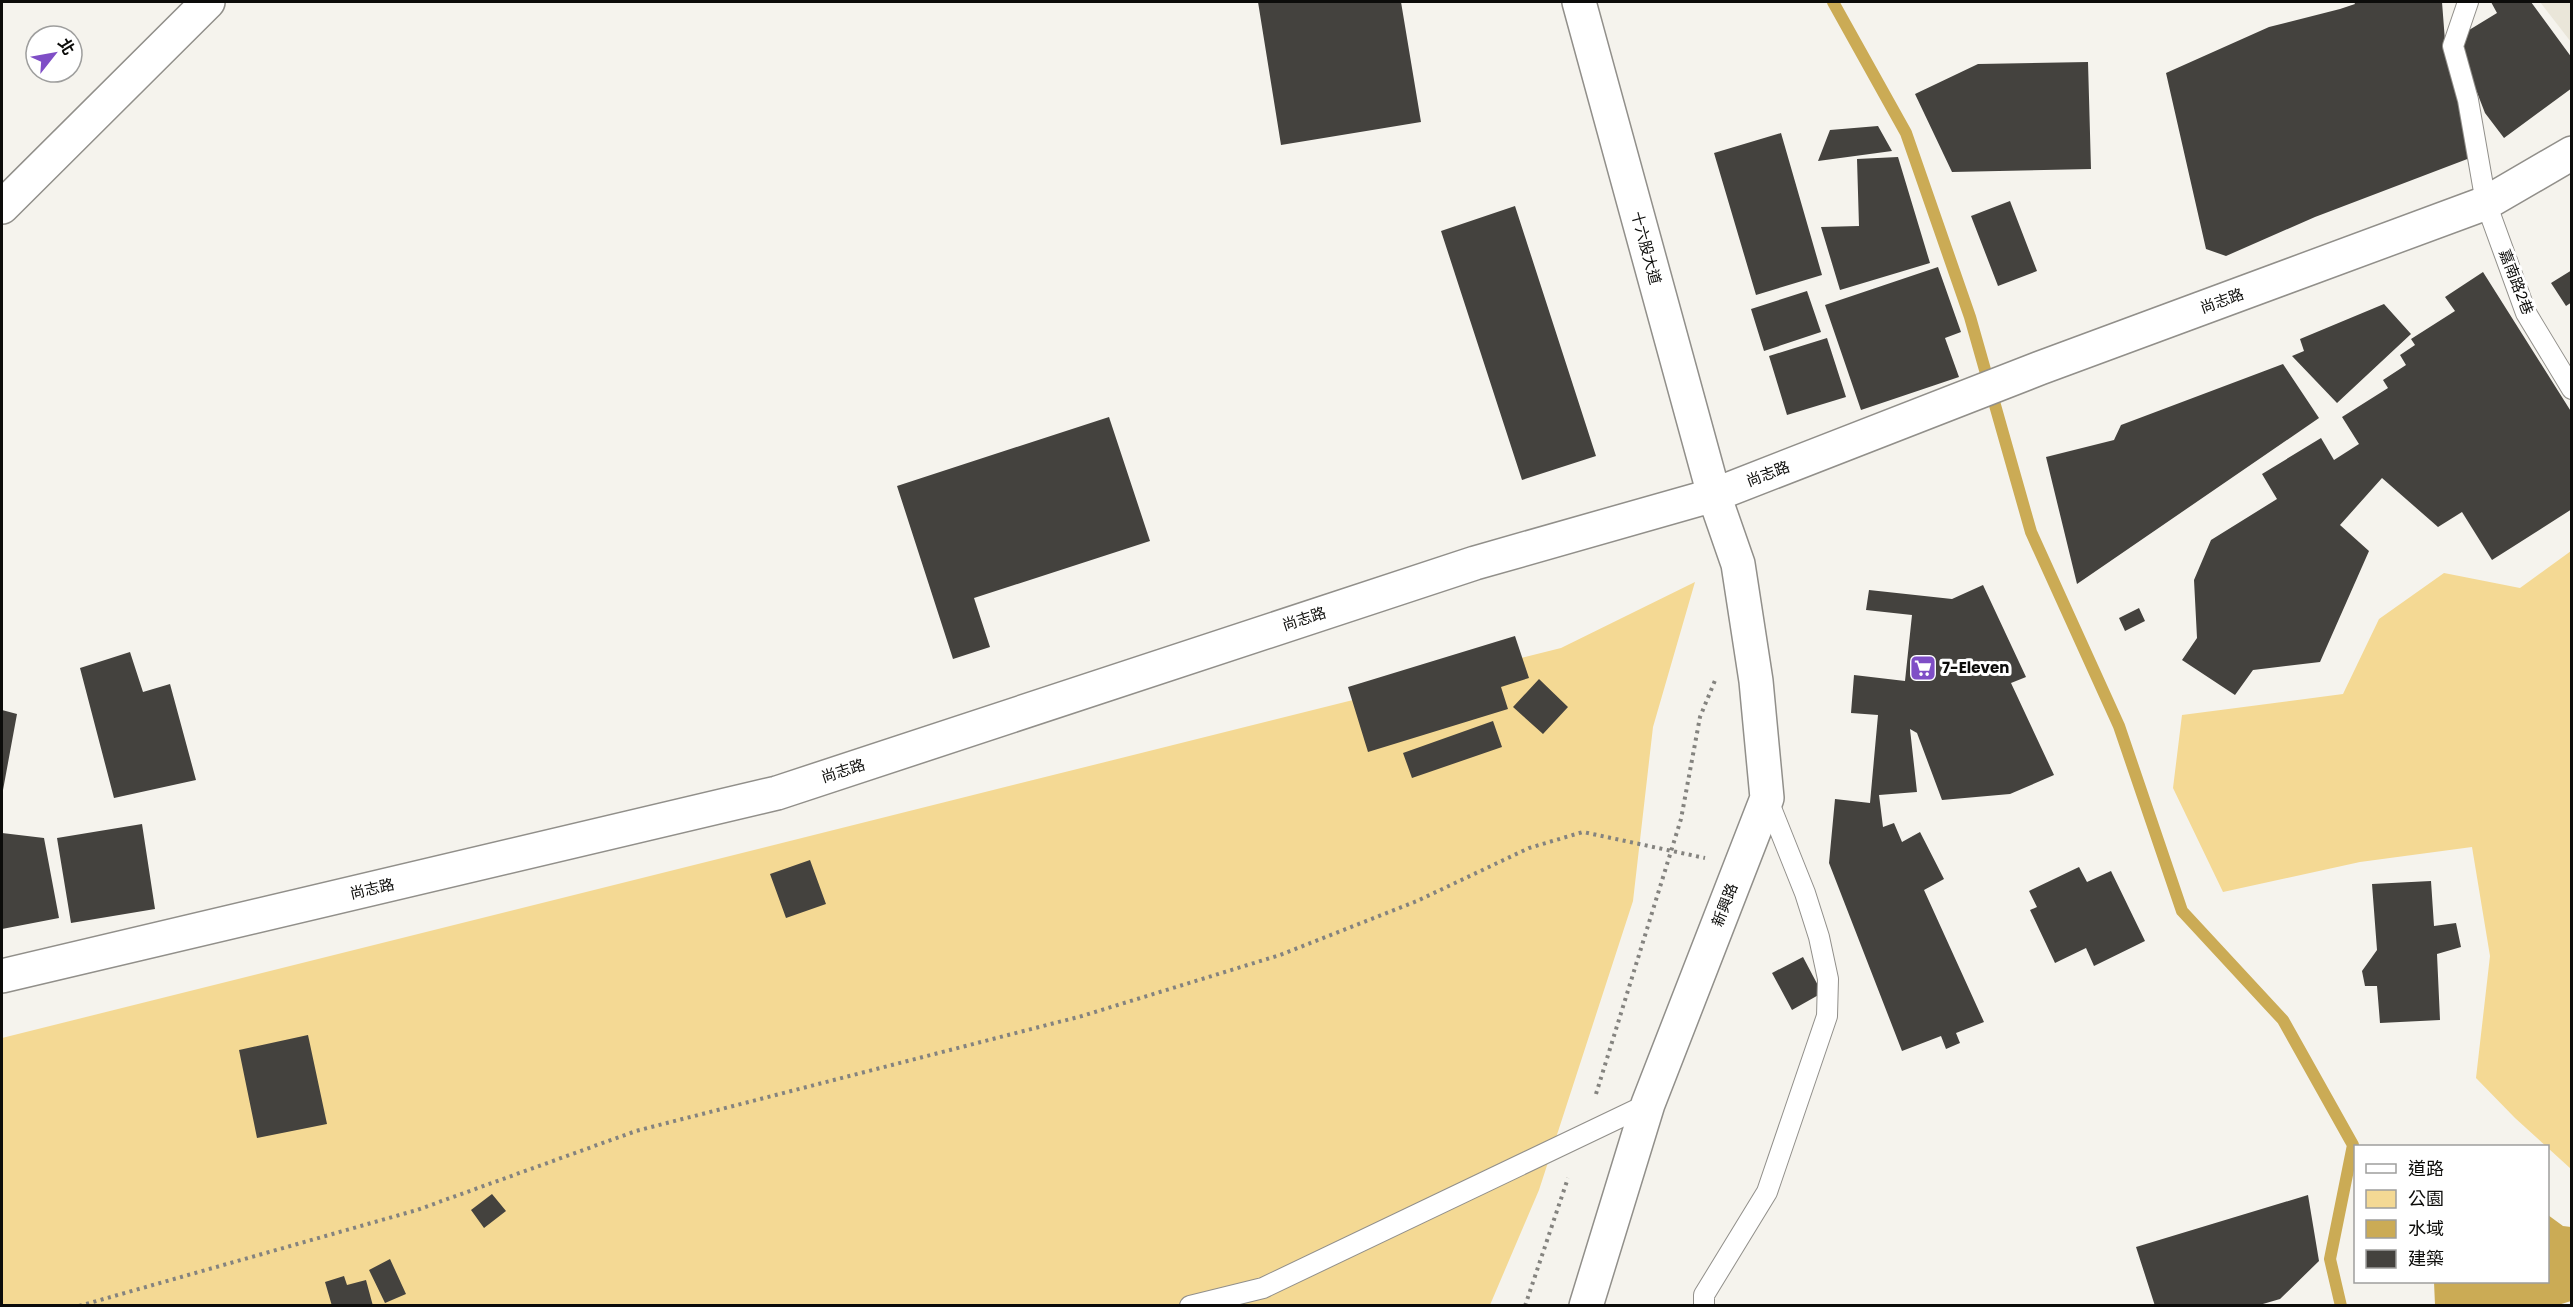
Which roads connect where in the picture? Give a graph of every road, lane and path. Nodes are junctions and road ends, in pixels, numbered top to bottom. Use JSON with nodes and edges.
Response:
{"nodes":[{"id":1,"x":208,"y":2,"type":"edge"},
{"id":2,"x":1579,"y":2,"type":"edge"},
{"id":3,"x":2468,"y":2,"type":"edge"},
{"id":4,"x":2571,"y":153,"type":"edge"},
{"id":5,"x":2486,"y":203,"type":"junction"},
{"id":6,"x":2,"y":207,"type":"edge"},
{"id":7,"x":2571,"y":389,"type":"edge"},
{"id":8,"x":1714,"y":495,"type":"junction"},
{"id":9,"x":1716,"y":676,"type":"dead end"},
{"id":10,"x":1767,"y":798,"type":"junction"},
{"id":11,"x":1672,"y":851,"type":"junction"},
{"id":12,"x":1741,"y":865,"type":"junction"},
{"id":13,"x":2,"y":976,"type":"edge"},
{"id":14,"x":1648,"y":1104,"type":"junction"},
{"id":15,"x":1582,"y":1136,"type":"junction"},
{"id":16,"x":79,"y":1305,"type":"edge"},
{"id":17,"x":1190,"y":1305,"type":"edge"},
{"id":18,"x":1525,"y":1305,"type":"edge"},
{"id":19,"x":1586,"y":1305,"type":"edge"},
{"id":20,"x":1704,"y":1305,"type":"edge"}],
"edges":[{"from":1,"to":6,"type":"street"},
{"from":2,"to":8,"type":"street","name":"十六股大道"},
{"from":3,"to":5,"type":"lane","name":"嘉南路2巷"},
{"from":4,"to":5,"type":"street","name":"尚志路"},
{"from":5,"to":7,"type":"lane","name":"嘉南路2巷"},
{"from":5,"to":8,"type":"street","name":"尚志路"},
{"from":8,"to":10,"type":"street","name":"新興路"},
{"from":8,"to":13,"type":"street","name":"尚志路"},
{"from":9,"to":11,"type":"path"},
{"from":10,"to":12,"type":"street","name":"新興路"},
{"from":10,"to":20,"type":"lane"},
{"from":11,"to":12,"type":"path"},
{"from":11,"to":15,"type":"path"},
{"from":11,"to":16,"type":"path"},
{"from":12,"to":14,"type":"street","name":"新興路"},
{"from":14,"to":15,"type":"lane"},
{"from":14,"to":19,"type":"street","name":"新興路"},
{"from":15,"to":17,"type":"lane"},
{"from":15,"to":18,"type":"path"}]}
